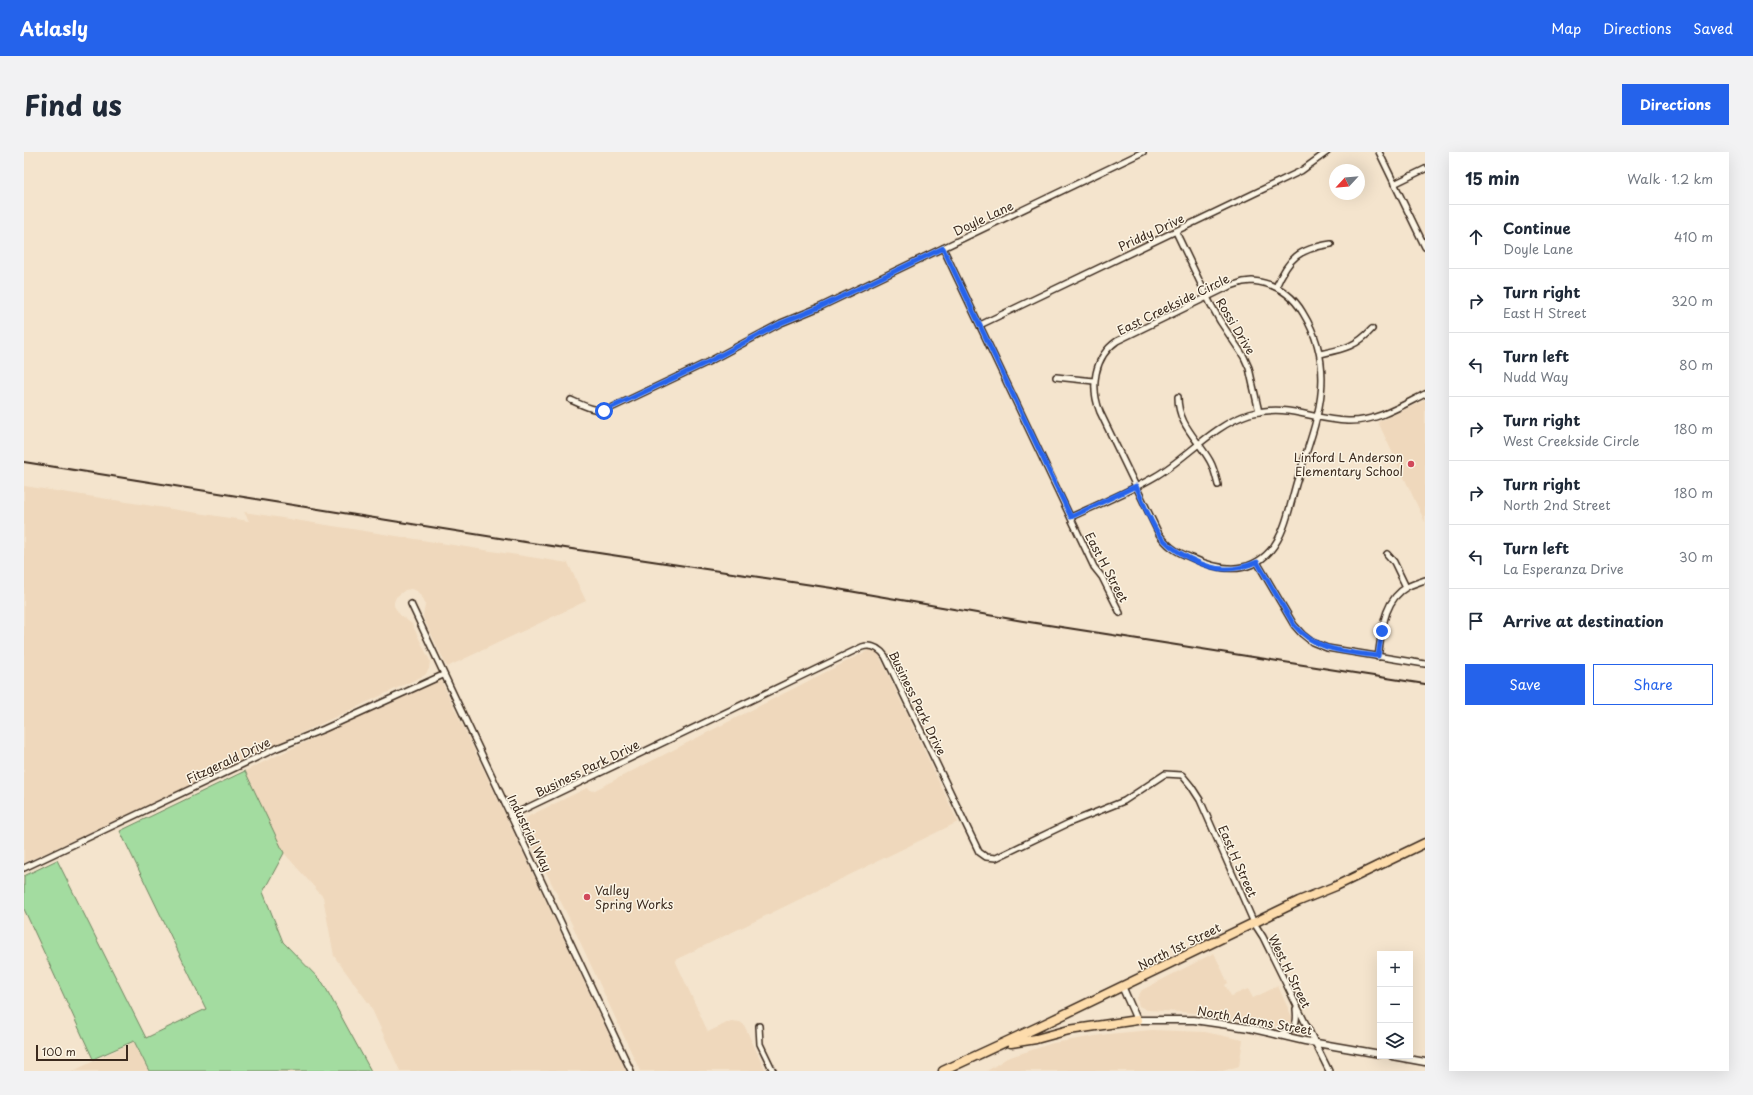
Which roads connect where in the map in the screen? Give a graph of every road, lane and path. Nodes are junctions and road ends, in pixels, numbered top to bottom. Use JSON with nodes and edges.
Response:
{"nodes":[{"id":1,"x":1142,"y":152,"type":"edge"},
{"id":2,"x":1327,"y":152,"type":"edge"},
{"id":3,"x":1379,"y":152,"type":"edge"},
{"id":4,"x":1425,"y":169,"type":"edge"},
{"id":5,"x":1394,"y":184,"type":"junction"},
{"id":6,"x":1176,"y":232,"type":"junction"},
{"id":7,"x":1331,"y":244,"type":"dead end"},
{"id":8,"x":1425,"y":247,"type":"edge"},
{"id":9,"x":943,"y":248,"type":"junction"},
{"id":10,"x":1276,"y":286,"type":"junction"},
{"id":11,"x":1207,"y":297,"type":"junction"},
{"id":12,"x":980,"y":324,"type":"junction"},
{"id":13,"x":1372,"y":329,"type":"dead end"},
{"id":14,"x":1320,"y":354,"type":"junction"},
{"id":15,"x":1056,"y":377,"type":"dead end"},
{"id":16,"x":1094,"y":381,"type":"junction"},
{"id":17,"x":1425,"y":394,"type":"edge"},
{"id":18,"x":1178,"y":397,"type":"dead end"},
{"id":19,"x":571,"y":400,"type":"dead end"},
{"id":20,"x":1259,"y":412,"type":"junction"},
{"id":21,"x":1317,"y":415,"type":"junction"},
{"id":22,"x":1198,"y":444,"type":"junction"},
{"id":23,"x":1218,"y":485,"type":"dead end"},
{"id":24,"x":1136,"y":486,"type":"junction"},
{"id":25,"x":1071,"y":517,"type":"junction"},
{"id":26,"x":1387,"y":554,"type":"dead end"},
{"id":27,"x":1257,"y":562,"type":"junction"},
{"id":28,"x":1425,"y":580,"type":"edge"},
{"id":29,"x":1406,"y":587,"type":"junction"},
{"id":30,"x":411,"y":604,"type":"dead end"},
{"id":31,"x":1120,"y":613,"type":"dead end"},
{"id":32,"x":1378,"y":656,"type":"junction"},
{"id":33,"x":1425,"y":664,"type":"edge"},
{"id":34,"x":443,"y":675,"type":"junction"},
{"id":35,"x":1174,"y":773,"type":"joint"},
{"id":36,"x":510,"y":816,"type":"junction"},
{"id":37,"x":1425,"y":843,"type":"edge"},
{"id":38,"x":24,"y":868,"type":"edge"},
{"id":39,"x":1254,"y":923,"type":"junction"},
{"id":40,"x":1122,"y":986,"type":"junction"},
{"id":41,"x":1296,"y":1006,"type":"junction"},
{"id":42,"x":1138,"y":1020,"type":"junction"},
{"id":43,"x":759,"y":1026,"type":"dead end"},
{"id":44,"x":1278,"y":1035,"type":"junction"},
{"id":45,"x":1316,"y":1042,"type":"junction"},
{"id":46,"x":1000,"y":1045,"type":"junction"},
{"id":47,"x":1377,"y":1053,"type":"edge"},
{"id":48,"x":1408,"y":1059,"type":"edge"},
{"id":49,"x":1425,"y":1062,"type":"edge"},
{"id":50,"x":947,"y":1070,"type":"edge"},
{"id":51,"x":631,"y":1071,"type":"edge"},
{"id":52,"x":773,"y":1071,"type":"edge"},
{"id":53,"x":1329,"y":1071,"type":"edge"}],
"edges":[{"from":1,"to":9,"type":"street","name":"Doyle Lane"},
{"from":2,"to":6,"type":"street","name":"Priddy Drive"},
{"from":3,"to":5,"type":"street"},
{"from":4,"to":5,"type":"street"},
{"from":5,"to":8,"type":"street"},
{"from":6,"to":11,"type":"street","name":"Rossi Drive"},
{"from":6,"to":12,"type":"street","name":"Priddy Drive"},
{"from":7,"to":10,"type":"street"},
{"from":9,"to":12,"type":"street","name":"East H Street"},
{"from":9,"to":19,"type":"street","name":"Doyle Lane"},
{"from":10,"to":11,"type":"street","name":"East Creekside Circle"},
{"from":10,"to":14,"type":"street","name":"East Creekside Circle"},
{"from":11,"to":16,"type":"street","name":"East Creekside Circle"},
{"from":11,"to":20,"type":"street","name":"Rossi Drive"},
{"from":12,"to":25,"type":"street","name":"East H Street"},
{"from":13,"to":14,"type":"street"},
{"from":14,"to":21,"type":"street","name":"East Creekside Circle"},
{"from":15,"to":16,"type":"street"},
{"from":16,"to":24,"type":"street","name":"East Creekside Circle"},
{"from":17,"to":21,"type":"street"},
{"from":18,"to":22,"type":"street"},
{"from":20,"to":21,"type":"street"},
{"from":20,"to":22,"type":"street"},
{"from":21,"to":27,"type":"street","name":"East Creekside Circle"},
{"from":22,"to":23,"type":"street"},
{"from":22,"to":24,"type":"street"},
{"from":24,"to":25,"type":"street"},
{"from":24,"to":27,"type":"street","name":"East Creekside Circle"},
{"from":25,"to":31,"type":"street","name":"East H Street"},
{"from":26,"to":29,"type":"street"},
{"from":27,"to":32,"type":"street"},
{"from":28,"to":29,"type":"street"},
{"from":29,"to":32,"type":"street"},
{"from":30,"to":34,"type":"street","name":"Industrial Way"},
{"from":32,"to":33,"type":"street"},
{"from":34,"to":36,"type":"street","name":"Industrial Way"},
{"from":34,"to":38,"type":"street","name":"Fitzgerald Drive"},
{"from":35,"to":36,"type":"street","name":"Business Park Drive"},
{"from":35,"to":39,"type":"street","name":"East H Street"},
{"from":36,"to":51,"type":"street","name":"Industrial Way"},
{"from":37,"to":39,"type":"main road","name":"North 1st Street"},
{"from":39,"to":40,"type":"main road","name":"North 1st Street"},
{"from":39,"to":41,"type":"street","name":"West H Street"},
{"from":40,"to":42,"type":"street"},
{"from":40,"to":46,"type":"main road","name":"North 1st Street"},
{"from":41,"to":44,"type":"street"},
{"from":41,"to":45,"type":"street","name":"West H Street"},
{"from":42,"to":44,"type":"street","name":"North Adams Street"},
{"from":42,"to":46,"type":"main road"},
{"from":43,"to":52,"type":"street"},
{"from":44,"to":45,"type":"street","name":"North Adams Street"},
{"from":45,"to":47,"type":"street","name":"North Adams Street"},
{"from":45,"to":53,"type":"street","name":"West H Street"},
{"from":46,"to":50,"type":"main road","name":"North 1st Street"},
{"from":48,"to":49,"type":"street"}]}
